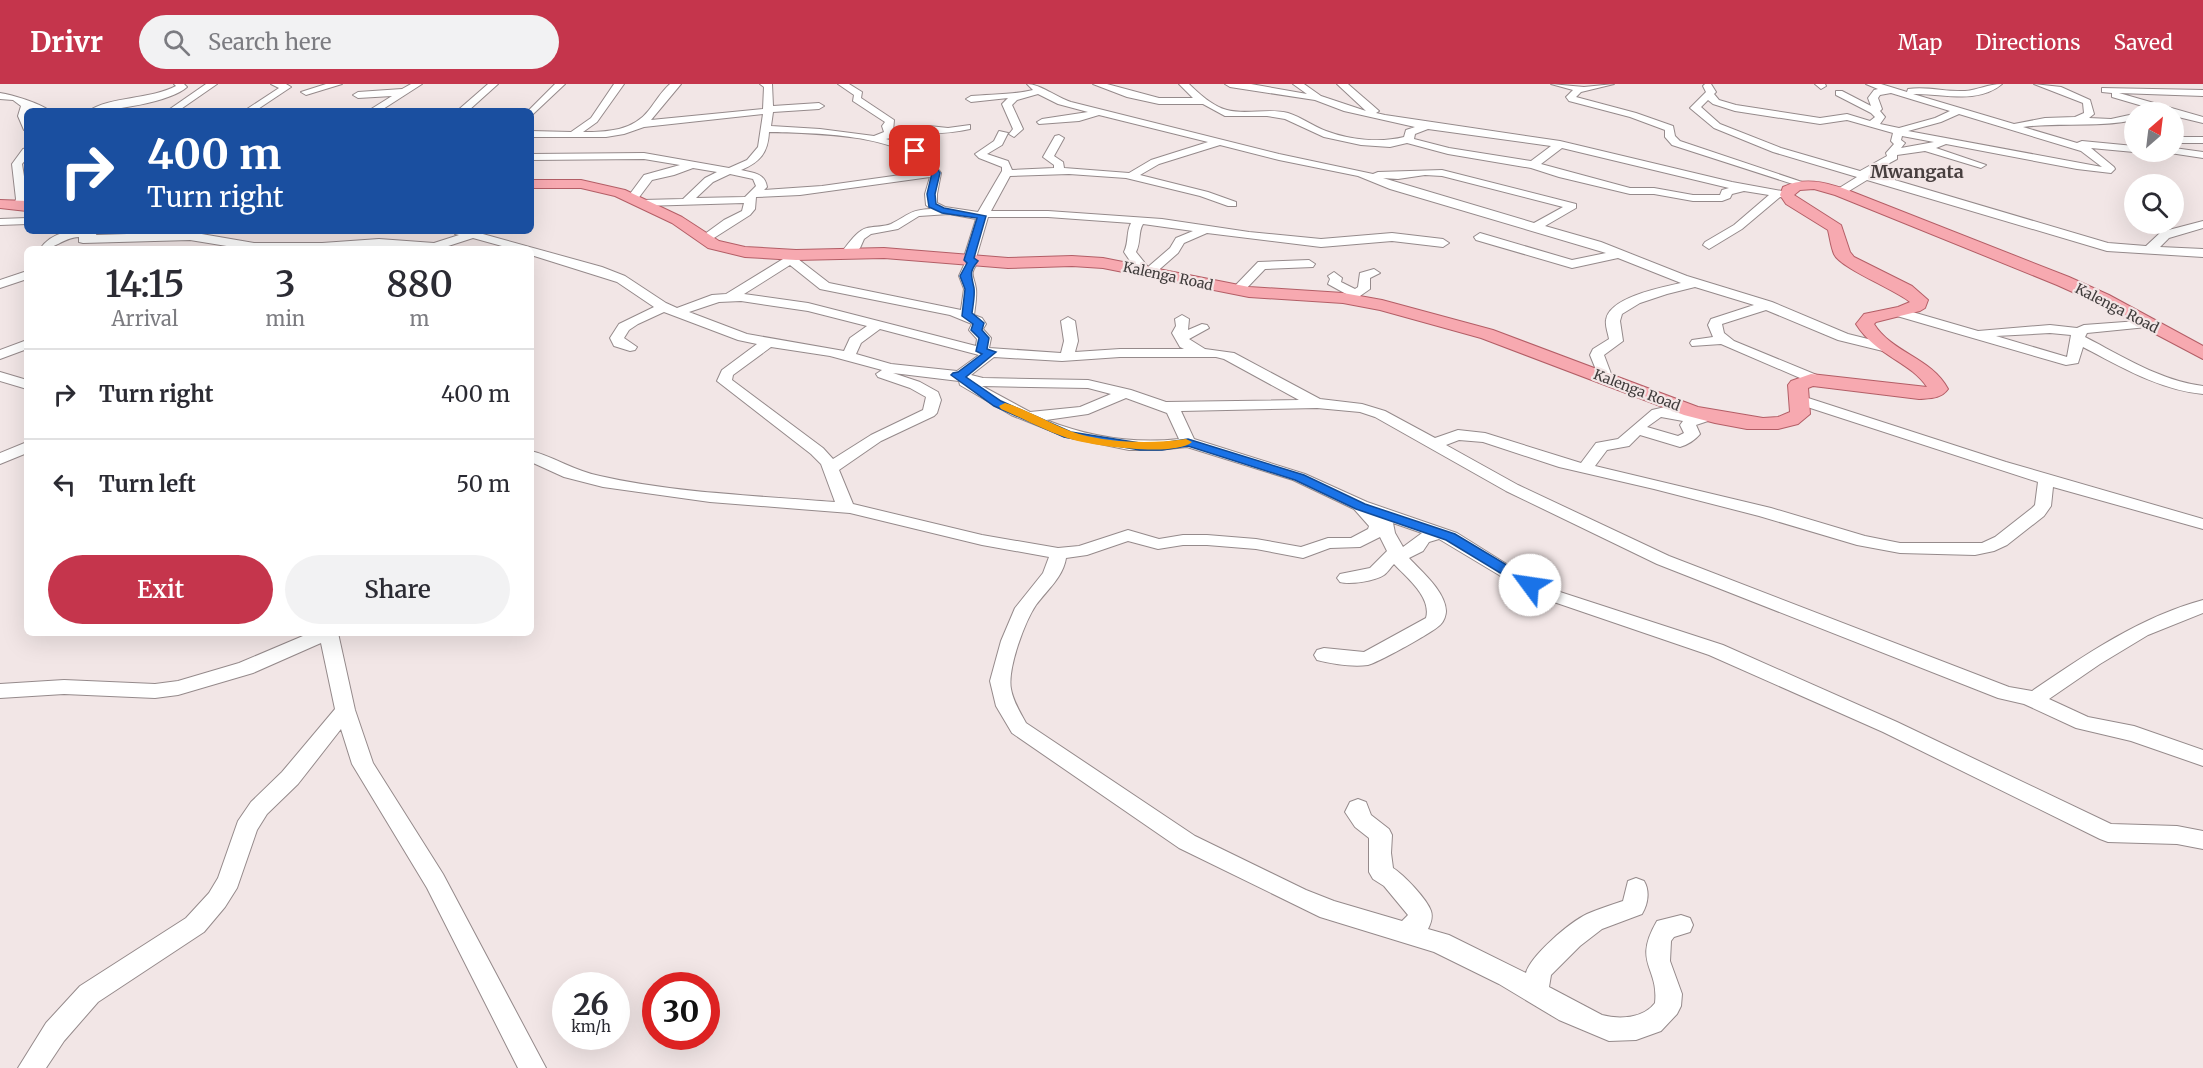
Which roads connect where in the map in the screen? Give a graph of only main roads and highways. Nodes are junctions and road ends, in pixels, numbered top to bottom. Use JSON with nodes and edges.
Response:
{"nodes":[{"id":1,"x":534,"y":184,"type":"edge"},
{"id":2,"x":0,"y":204,"type":"edge"},
{"id":3,"x":23,"y":205,"type":"edge"},
{"id":4,"x":2203,"y":353,"type":"edge"}],
"edges":[{"from":1,"to":4,"type":"main road","name":"Kalenga Road"},
{"from":2,"to":3,"type":"main road"}]}
